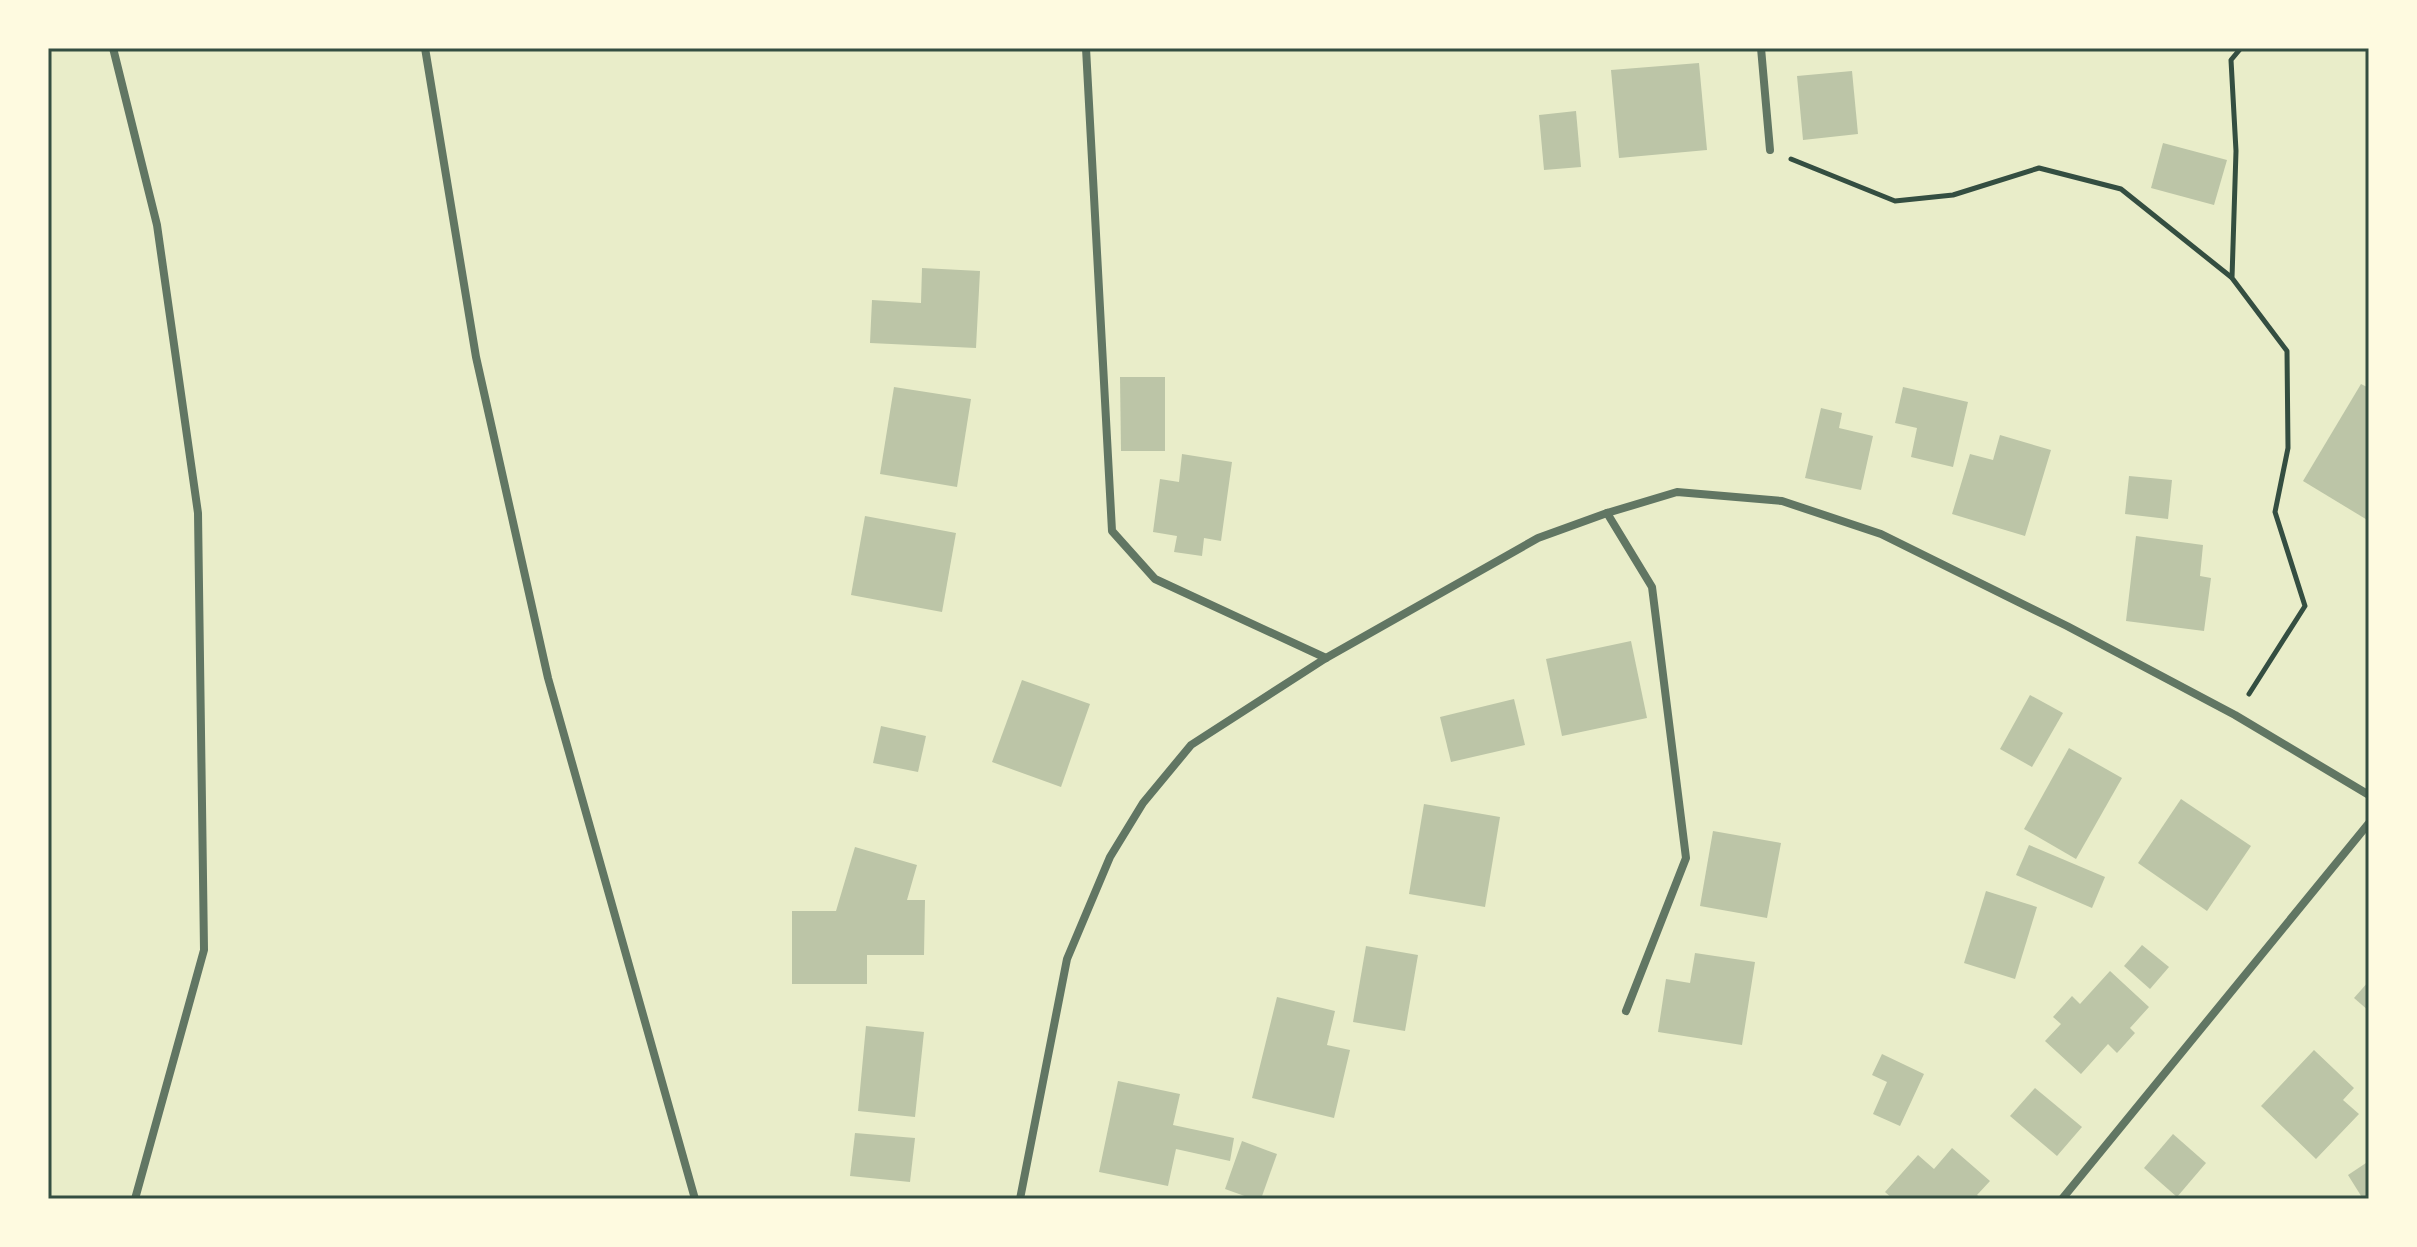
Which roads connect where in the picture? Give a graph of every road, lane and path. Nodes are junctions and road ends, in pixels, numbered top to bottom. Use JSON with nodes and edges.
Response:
{"nodes":[{"id":1,"x":113,"y":48,"type":"edge"},
{"id":2,"x":425,"y":48,"type":"edge"},
{"id":3,"x":1086,"y":48,"type":"edge"},
{"id":4,"x":1761,"y":48,"type":"edge"},
{"id":5,"x":2241,"y":48,"type":"edge"},
{"id":6,"x":1770,"y":150,"type":"joint"},
{"id":7,"x":2232,"y":278,"type":"junction"},
{"id":8,"x":1607,"y":513,"type":"junction"},
{"id":9,"x":1326,"y":658,"type":"junction"},
{"id":10,"x":2235,"y":715,"type":"junction"},
{"id":11,"x":2369,"y":795,"type":"edge"},
{"id":12,"x":2369,"y":823,"type":"edge"},
{"id":13,"x":1626,"y":1011,"type":"dead end"},
{"id":14,"x":135,"y":1199,"type":"edge"},
{"id":15,"x":695,"y":1199,"type":"edge"},
{"id":16,"x":1020,"y":1199,"type":"edge"},
{"id":17,"x":2062,"y":1199,"type":"edge"}],
"edges":[{"from":1,"to":14,"type":"street"},
{"from":2,"to":15,"type":"street"},
{"from":3,"to":9,"type":"street"},
{"from":4,"to":6,"type":"street"},
{"from":5,"to":7,"type":"path"},
{"from":6,"to":7,"type":"path"},
{"from":7,"to":10,"type":"path"},
{"from":8,"to":9,"type":"street"},
{"from":8,"to":10,"type":"street"},
{"from":8,"to":13,"type":"street"},
{"from":9,"to":16,"type":"street"},
{"from":10,"to":11,"type":"street"},
{"from":12,"to":17,"type":"street"}]}
